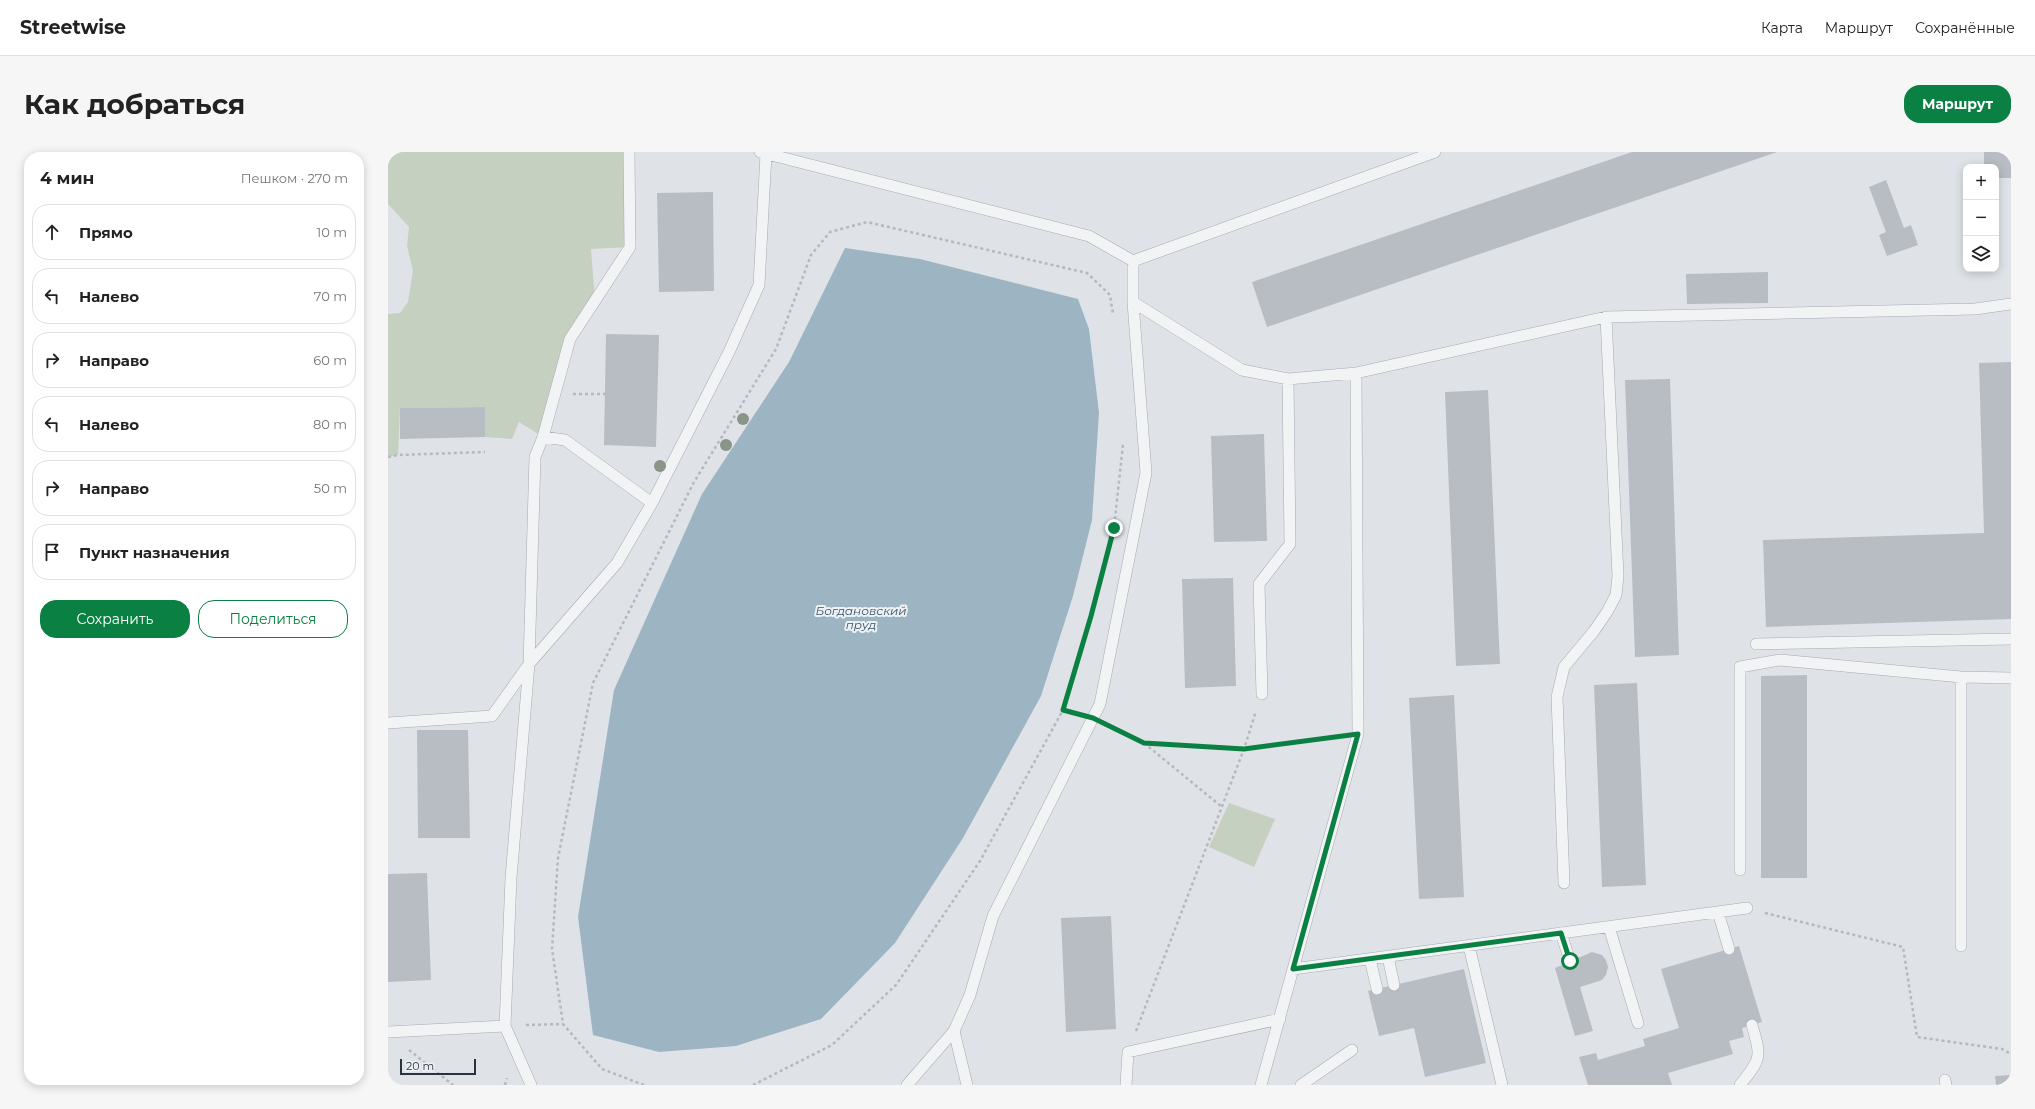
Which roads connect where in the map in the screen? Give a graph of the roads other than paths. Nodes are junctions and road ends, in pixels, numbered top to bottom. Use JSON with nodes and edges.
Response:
{"nodes":[{"id":1,"x":629,"y":152,"type":"edge"},
{"id":2,"x":1435,"y":152,"type":"edge"},
{"id":3,"x":763,"y":153,"type":"edge"},
{"id":4,"x":1132,"y":261,"type":"junction"},
{"id":5,"x":1133,"y":302,"type":"junction"},
{"id":6,"x":2011,"y":304,"type":"edge"},
{"id":7,"x":1606,"y":317,"type":"junction"},
{"id":8,"x":1356,"y":373,"type":"junction"},
{"id":9,"x":1288,"y":379,"type":"junction"},
{"id":10,"x":543,"y":437,"type":"junction"},
{"id":11,"x":652,"y":503,"type":"junction"},
{"id":12,"x":2011,"y":639,"type":"edge"},
{"id":13,"x":1756,"y":644,"type":"dead end"},
{"id":14,"x":529,"y":664,"type":"junction"},
{"id":15,"x":1962,"y":677,"type":"junction"},
{"id":16,"x":2011,"y":678,"type":"edge"},
{"id":17,"x":1262,"y":694,"type":"road end"},
{"id":18,"x":388,"y":723,"type":"edge"},
{"id":19,"x":1740,"y":870,"type":"dead end"},
{"id":20,"x":1564,"y":883,"type":"dead end"},
{"id":21,"x":1747,"y":908,"type":"road end"},
{"id":22,"x":1718,"y":912,"type":"junction"},
{"id":23,"x":1609,"y":927,"type":"junction"},
{"id":24,"x":1561,"y":933,"type":"junction"},
{"id":25,"x":1469,"y":946,"type":"junction"},
{"id":26,"x":1960,"y":946,"type":"dead end"},
{"id":27,"x":1729,"y":949,"type":"dead end"},
{"id":28,"x":1388,"y":957,"type":"junction"},
{"id":29,"x":1370,"y":959,"type":"junction"},
{"id":30,"x":1570,"y":961,"type":"dead end"},
{"id":31,"x":1293,"y":969,"type":"junction"},
{"id":32,"x":1394,"y":985,"type":"dead end"},
{"id":33,"x":1377,"y":989,"type":"dead end"},
{"id":34,"x":1280,"y":1019,"type":"junction"},
{"id":35,"x":1638,"y":1023,"type":"dead end"},
{"id":36,"x":1752,"y":1025,"type":"dead end"},
{"id":37,"x":505,"y":1026,"type":"junction"},
{"id":38,"x":954,"y":1031,"type":"junction"},
{"id":39,"x":388,"y":1032,"type":"edge"},
{"id":40,"x":1352,"y":1050,"type":"dead end"},
{"id":41,"x":531,"y":1085,"type":"edge"},
{"id":42,"x":907,"y":1085,"type":"edge"},
{"id":43,"x":967,"y":1085,"type":"edge"},
{"id":44,"x":1126,"y":1085,"type":"edge"},
{"id":45,"x":1261,"y":1085,"type":"edge"},
{"id":46,"x":1301,"y":1085,"type":"edge"},
{"id":47,"x":1502,"y":1085,"type":"edge"},
{"id":48,"x":1740,"y":1085,"type":"edge"}],
"edges":[{"from":1,"to":10,"type":"lane"},
{"from":2,"to":4,"type":"lane"},
{"from":3,"to":4,"type":"lane"},
{"from":3,"to":11,"type":"lane"},
{"from":4,"to":5,"type":"lane"},
{"from":5,"to":9,"type":"lane"},
{"from":5,"to":38,"type":"lane"},
{"from":6,"to":7,"type":"lane"},
{"from":7,"to":8,"type":"lane"},
{"from":7,"to":20,"type":"lane"},
{"from":8,"to":9,"type":"lane"},
{"from":8,"to":31,"type":"lane"},
{"from":9,"to":17,"type":"lane"},
{"from":10,"to":11,"type":"lane"},
{"from":10,"to":14,"type":"lane"},
{"from":11,"to":14,"type":"lane"},
{"from":12,"to":13,"type":"lane"},
{"from":14,"to":18,"type":"lane"},
{"from":14,"to":37,"type":"lane"},
{"from":15,"to":16,"type":"lane"},
{"from":15,"to":19,"type":"lane"},
{"from":15,"to":26,"type":"lane"},
{"from":21,"to":22,"type":"lane"},
{"from":22,"to":23,"type":"lane"},
{"from":22,"to":27,"type":"lane"},
{"from":23,"to":24,"type":"lane"},
{"from":23,"to":35,"type":"lane"},
{"from":24,"to":25,"type":"lane"},
{"from":24,"to":30,"type":"lane"},
{"from":25,"to":28,"type":"lane"},
{"from":25,"to":47,"type":"lane"},
{"from":28,"to":29,"type":"lane"},
{"from":28,"to":32,"type":"lane"},
{"from":29,"to":31,"type":"lane"},
{"from":29,"to":33,"type":"lane"},
{"from":31,"to":34,"type":"lane"},
{"from":34,"to":44,"type":"lane"},
{"from":34,"to":45,"type":"lane"},
{"from":36,"to":48,"type":"lane"},
{"from":37,"to":39,"type":"lane"},
{"from":37,"to":41,"type":"lane"},
{"from":38,"to":42,"type":"lane"},
{"from":38,"to":43,"type":"lane"},
{"from":40,"to":46,"type":"lane"}]}
